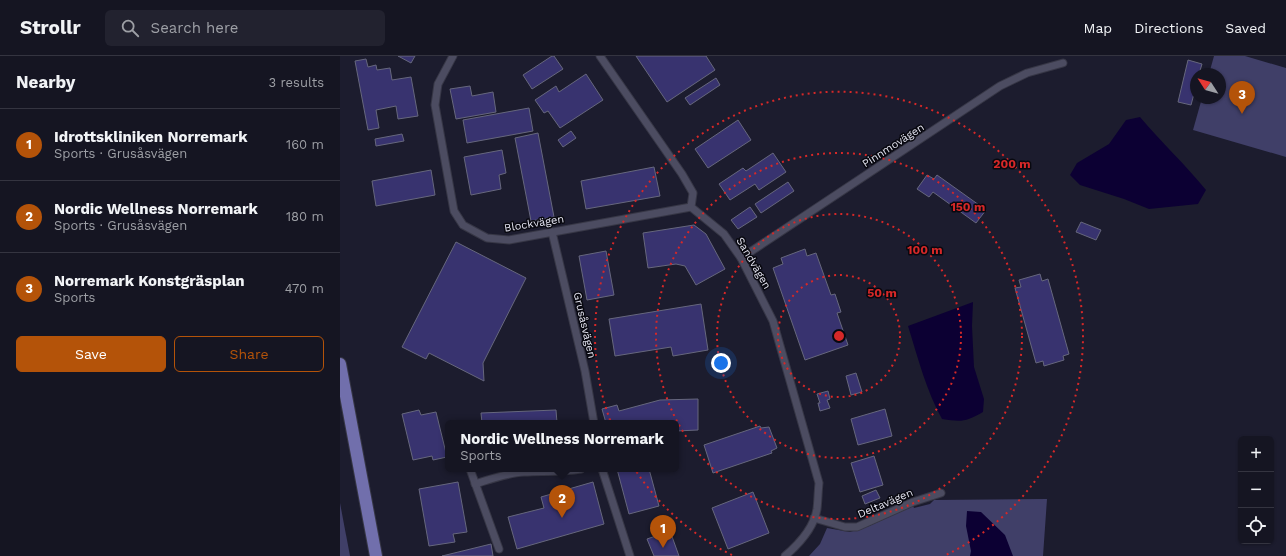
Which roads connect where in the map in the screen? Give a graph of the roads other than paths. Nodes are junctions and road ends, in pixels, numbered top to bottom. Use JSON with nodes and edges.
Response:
{"nodes":[{"id":1,"x":453,"y":56,"type":"edge"},
{"id":2,"x":600,"y":56,"type":"edge"},
{"id":3,"x":1063,"y":63,"type":"dead end"},
{"id":4,"x":691,"y":207,"type":"junction"},
{"id":5,"x":552,"y":232,"type":"junction"},
{"id":6,"x":742,"y":258,"type":"junction"},
{"id":7,"x":340,"y":364,"type":"edge"},
{"id":8,"x":340,"y":408,"type":"edge"},
{"id":9,"x":593,"y":420,"type":"edge"},
{"id":10,"x":471,"y":472,"type":"edge"},
{"id":11,"x":523,"y":472,"type":"edge"},
{"id":12,"x":523,"y":472,"type":"edge"},
{"id":13,"x":554,"y":472,"type":"edge"},
{"id":14,"x":603,"y":472,"type":"edge"},
{"id":15,"x":475,"y":484,"type":"junction"},
{"id":16,"x":941,"y":493,"type":"dead end"},
{"id":17,"x":814,"y":518,"type":"junction"},
{"id":18,"x":499,"y":549,"type":"dead end"},
{"id":19,"x":368,"y":556,"type":"edge"},
{"id":20,"x":376,"y":556,"type":"edge"},
{"id":21,"x":630,"y":556,"type":"edge"},
{"id":22,"x":785,"y":556,"type":"edge"}],
"edges":[{"from":1,"to":5,"type":"street","name":"Blockvägen"},
{"from":2,"to":4,"type":"street"},
{"from":3,"to":6,"type":"street","name":"Pinnmovägen"},
{"from":4,"to":5,"type":"street","name":"Blockvägen"},
{"from":4,"to":6,"type":"street","name":"Sandvägen"},
{"from":5,"to":9,"type":"street","name":"Grusåsvägen"},
{"from":6,"to":17,"type":"street","name":"Sandvägen"},
{"from":7,"to":20,"type":"main road"},
{"from":8,"to":19,"type":"main road"},
{"from":10,"to":15,"type":"street"},
{"from":11,"to":13,"type":"street"},
{"from":12,"to":15,"type":"street"},
{"from":14,"to":21,"type":"street"},
{"from":15,"to":18,"type":"street"},
{"from":16,"to":17,"type":"street","name":"Deltavägen"},
{"from":17,"to":22,"type":"street"}]}
